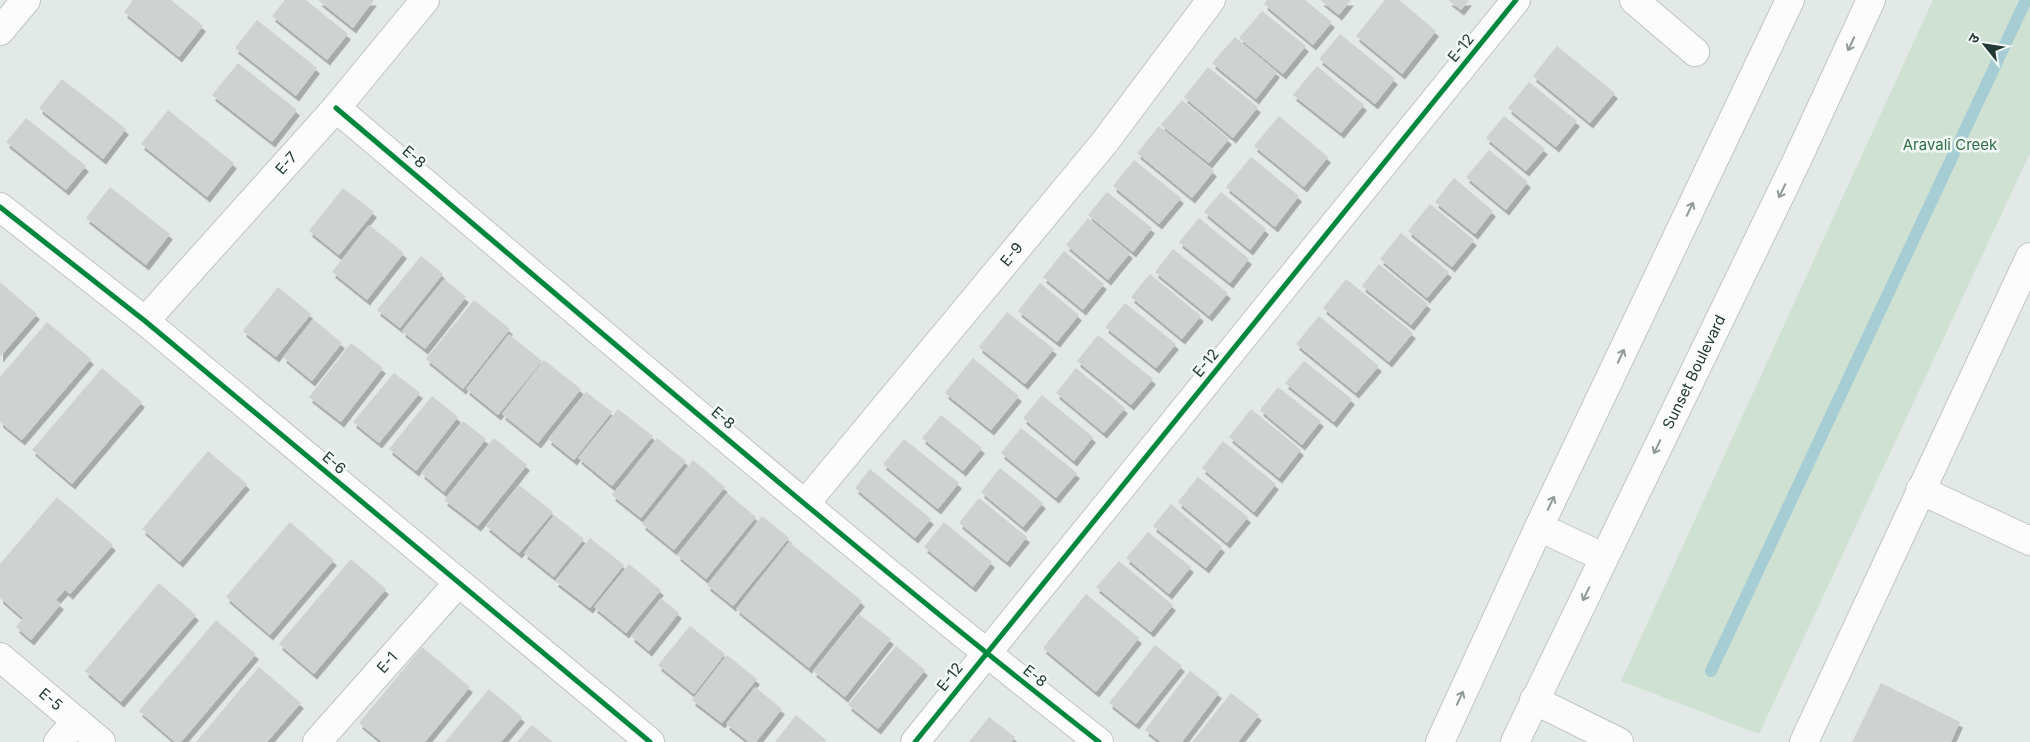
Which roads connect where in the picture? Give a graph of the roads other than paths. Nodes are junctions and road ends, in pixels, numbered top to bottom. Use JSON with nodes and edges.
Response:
{"nodes":[{"id":1,"x":26,"y":0,"type":"edge"},
{"id":2,"x":425,"y":0,"type":"edge"},
{"id":3,"x":1211,"y":0,"type":"edge"},
{"id":4,"x":1516,"y":0,"type":"edge"},
{"id":5,"x":1634,"y":0,"type":"edge"},
{"id":6,"x":1790,"y":0,"type":"edge"},
{"id":7,"x":1871,"y":0,"type":"edge"},
{"id":8,"x":0,"y":31,"type":"edge"},
{"id":9,"x":1695,"y":52,"type":"dead end"},
{"id":10,"x":336,"y":108,"type":"junction"},
{"id":11,"x":0,"y":207,"type":"edge"},
{"id":12,"x":2030,"y":257,"type":"edge"},
{"id":13,"x":145,"y":321,"type":"junction"},
{"id":14,"x":1920,"y":490,"type":"junction"},
{"id":15,"x":805,"y":504,"type":"junction"},
{"id":16,"x":1539,"y":527,"type":"junction"},
{"id":17,"x":2030,"y":541,"type":"edge"},
{"id":18,"x":1603,"y":557,"type":"junction"},
{"id":19,"x":458,"y":583,"type":"junction"},
{"id":20,"x":986,"y":653,"type":"junction"},
{"id":21,"x":0,"y":657,"type":"edge"},
{"id":22,"x":1534,"y":700,"type":"junction"},
{"id":23,"x":76,"y":721,"type":"junction"},
{"id":24,"x":58,"y":742,"type":"edge"},
{"id":25,"x":101,"y":742,"type":"edge"},
{"id":26,"x":317,"y":742,"type":"edge"},
{"id":27,"x":650,"y":742,"type":"edge"},
{"id":28,"x":915,"y":742,"type":"edge"},
{"id":29,"x":1099,"y":742,"type":"edge"},
{"id":30,"x":1440,"y":742,"type":"edge"},
{"id":31,"x":1516,"y":742,"type":"edge"},
{"id":32,"x":1619,"y":742,"type":"edge"},
{"id":33,"x":1804,"y":742,"type":"edge"}],
"edges":[{"from":1,"to":8,"type":"street"},
{"from":2,"to":10,"type":"street","name":"E-7"},
{"from":3,"to":15,"type":"street","name":"E-9"},
{"from":4,"to":20,"type":"street","name":"E-12"},
{"from":5,"to":9,"type":"street"},
{"from":16,"to":6,"type":"street","one_way":true},
{"from":7,"to":18,"type":"street","name":"Sunset Boulevard","one_way":true},
{"from":10,"to":13,"type":"street","name":"E-7"},
{"from":10,"to":15,"type":"street","name":"E-8"},
{"from":11,"to":13,"type":"street","name":"E-6"},
{"from":12,"to":14,"type":"street"},
{"from":13,"to":19,"type":"street","name":"E-6"},
{"from":14,"to":17,"type":"street"},
{"from":14,"to":33,"type":"street"},
{"from":15,"to":20,"type":"street","name":"E-8"},
{"from":16,"to":18,"type":"street"},
{"from":30,"to":16,"type":"street","one_way":true},
{"from":18,"to":22,"type":"street","name":"Sunset Boulevard","one_way":true},
{"from":19,"to":26,"type":"street","name":"E-1"},
{"from":19,"to":27,"type":"street","name":"E-6"},
{"from":20,"to":28,"type":"street","name":"E-12"},
{"from":20,"to":29,"type":"street","name":"E-8"},
{"from":21,"to":23,"type":"street","name":"E-5"},
{"from":22,"to":31,"type":"street","name":"Sunset Boulevard"},
{"from":22,"to":32,"type":"street"},
{"from":23,"to":24,"type":"street"},
{"from":23,"to":25,"type":"street","name":"E-5"}]}
